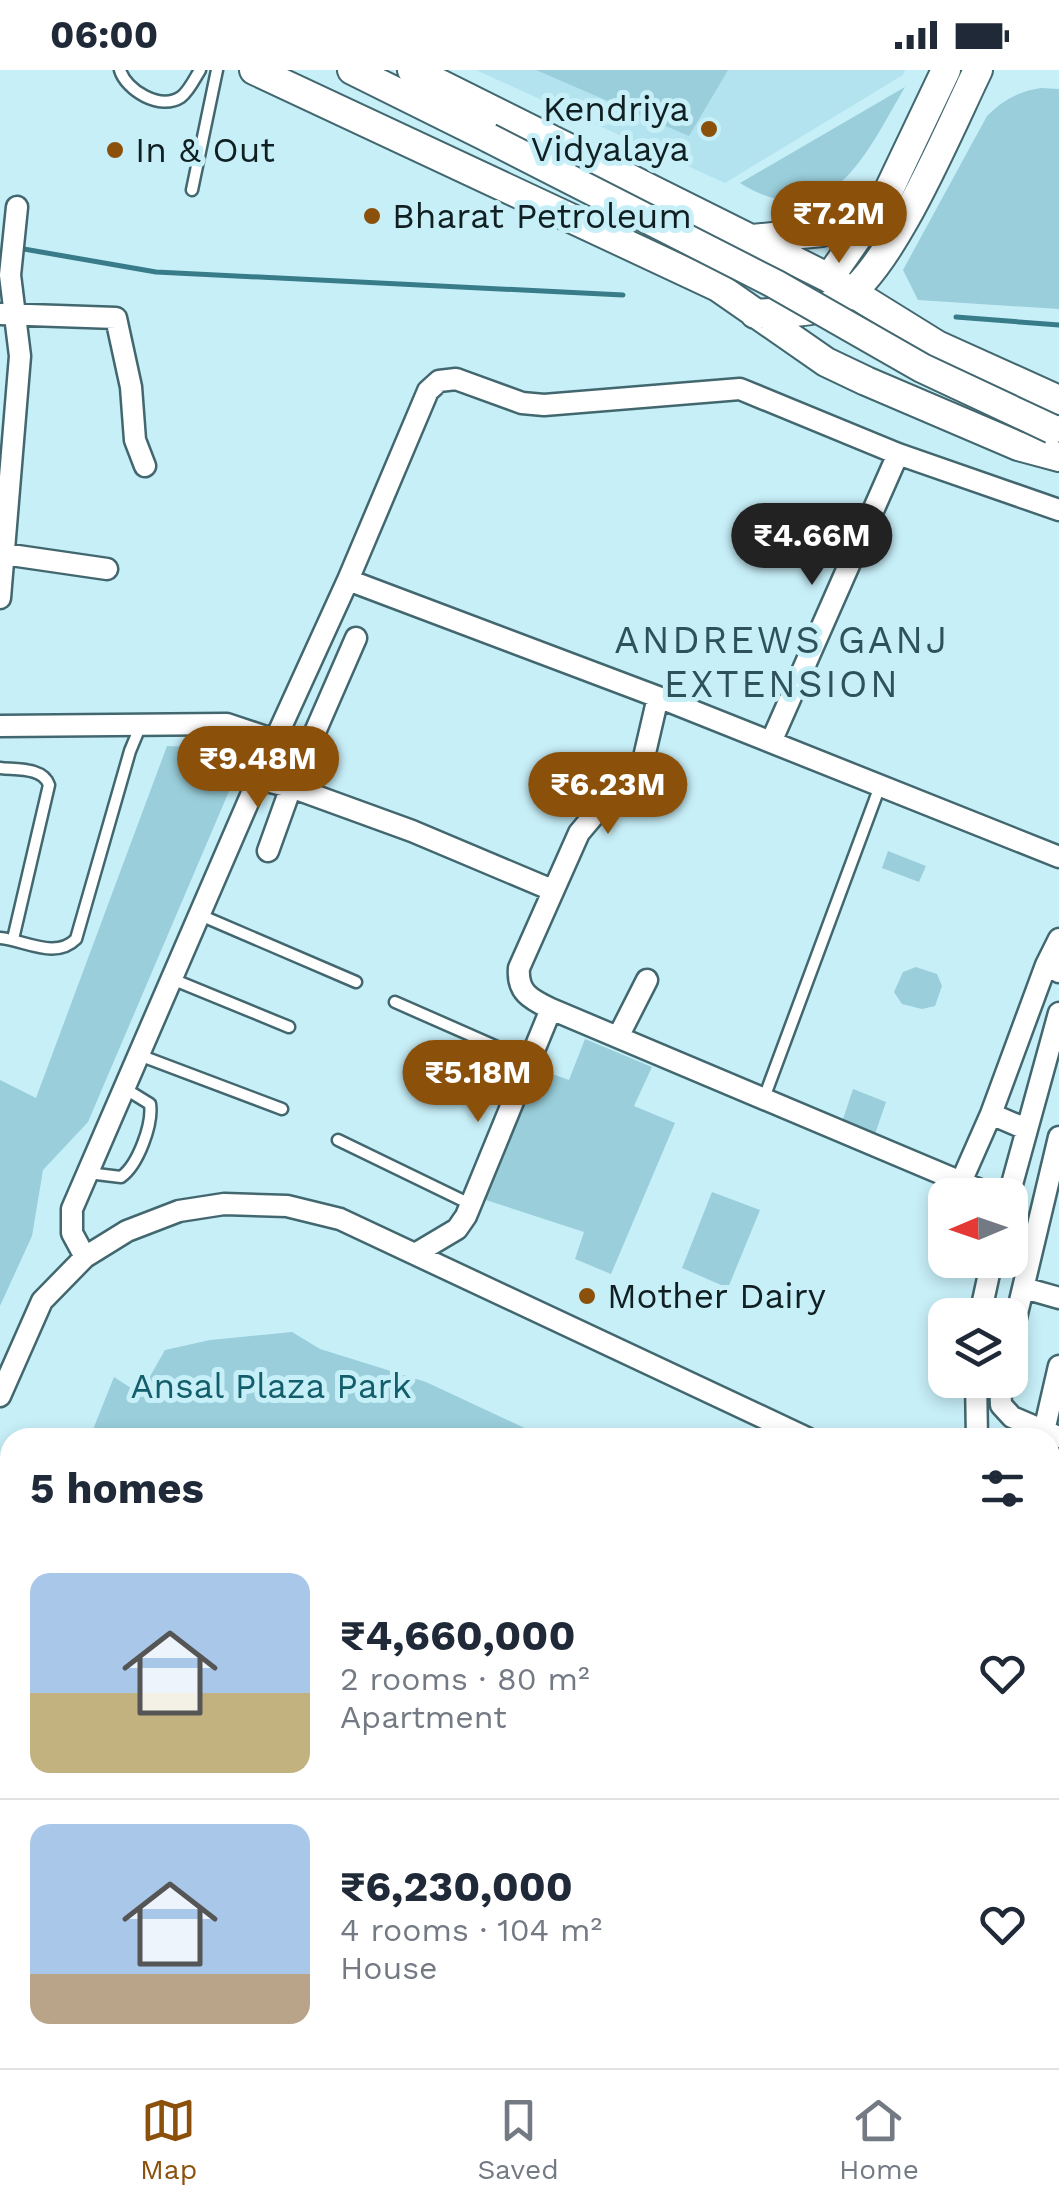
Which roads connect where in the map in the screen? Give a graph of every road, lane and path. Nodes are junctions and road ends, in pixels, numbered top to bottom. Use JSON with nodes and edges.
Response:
{"nodes":[{"id":1,"x":120,"y":70,"type":"edge"},
{"id":2,"x":200,"y":70,"type":"edge"},
{"id":3,"x":217,"y":70,"type":"edge"},
{"id":4,"x":254,"y":70,"type":"edge"},
{"id":5,"x":352,"y":70,"type":"edge"},
{"id":6,"x":412,"y":70,"type":"edge"},
{"id":7,"x":946,"y":70,"type":"edge"},
{"id":8,"x":978,"y":70,"type":"edge"},
{"id":9,"x":192,"y":190,"type":"dead end"},
{"id":10,"x":886,"y":196,"type":"junction"},
{"id":11,"x":16,"y":207,"type":"dead end"},
{"id":12,"x":746,"y":240,"type":"junction"},
{"id":13,"x":881,"y":260,"type":"junction"},
{"id":14,"x":841,"y":285,"type":"junction"},
{"id":15,"x":7,"y":314,"type":"edge"},
{"id":16,"x":755,"y":314,"type":"junction"},
{"id":17,"x":896,"y":320,"type":"junction"},
{"id":18,"x":866,"y":381,"type":"junction"},
{"id":19,"x":1059,"y":400,"type":"edge"},
{"id":20,"x":1055,"y":430,"type":"edge"},
{"id":21,"x":898,"y":454,"type":"junction"},
{"id":22,"x":1059,"y":457,"type":"edge"},
{"id":23,"x":145,"y":466,"type":"dead end"},
{"id":24,"x":1059,"y":510,"type":"edge"},
{"id":25,"x":4,"y":554,"type":"junction"},
{"id":26,"x":107,"y":569,"type":"dead end"},
{"id":27,"x":348,"y":580,"type":"junction"},
{"id":28,"x":0,"y":598,"type":"edge"},
{"id":29,"x":356,"y":638,"type":"dead end"},
{"id":30,"x":658,"y":697,"type":"junction"},
{"id":31,"x":0,"y":726,"type":"edge"},
{"id":32,"x":140,"y":726,"type":"junction"},
{"id":33,"x":274,"y":740,"type":"junction"},
{"id":34,"x":771,"y":742,"type":"junction"},
{"id":35,"x":0,"y":768,"type":"edge"},
{"id":36,"x":259,"y":779,"type":"junction"},
{"id":37,"x":880,"y":786,"type":"junction"},
{"id":38,"x":291,"y":787,"type":"junction"},
{"id":39,"x":268,"y":851,"type":"dead end"},
{"id":40,"x":1059,"y":858,"type":"edge"},
{"id":41,"x":552,"y":890,"type":"junction"},
{"id":42,"x":200,"y":915,"type":"junction"},
{"id":43,"x":0,"y":938,"type":"edge"},
{"id":44,"x":1059,"y":939,"type":"edge"},
{"id":45,"x":13,"y":940,"type":"junction"},
{"id":46,"x":1053,"y":969,"type":"edge"},
{"id":47,"x":172,"y":978,"type":"junction"},
{"id":48,"x":647,"y":980,"type":"dead end"},
{"id":49,"x":356,"y":982,"type":"dead end"},
{"id":50,"x":395,"y":1002,"type":"dead end"},
{"id":51,"x":550,"y":1009,"type":"junction"},
{"id":52,"x":1059,"y":1013,"type":"edge"},
{"id":53,"x":289,"y":1027,"type":"dead end"},
{"id":54,"x":618,"y":1037,"type":"junction"},
{"id":55,"x":138,"y":1055,"type":"junction"},
{"id":56,"x":530,"y":1062,"type":"junction"},
{"id":57,"x":124,"y":1088,"type":"junction"},
{"id":58,"x":764,"y":1099,"type":"junction"},
{"id":59,"x":282,"y":1109,"type":"dead end"},
{"id":60,"x":991,"y":1114,"type":"junction"},
{"id":61,"x":1026,"y":1128,"type":"junction"},
{"id":62,"x":1059,"y":1137,"type":"edge"},
{"id":63,"x":338,"y":1140,"type":"dead end"},
{"id":64,"x":87,"y":1173,"type":"junction"},
{"id":65,"x":952,"y":1178,"type":"edge"},
{"id":66,"x":963,"y":1178,"type":"edge"},
{"id":67,"x":1013,"y":1178,"type":"edge"},
{"id":68,"x":471,"y":1205,"type":"junction"},
{"id":69,"x":415,"y":1254,"type":"junction"},
{"id":70,"x":85,"y":1258,"type":"junction"},
{"id":71,"x":1024,"y":1288,"type":"junction"},
{"id":72,"x":1021,"y":1298,"type":"edge"},
{"id":73,"x":1059,"y":1298,"type":"edge"},
{"id":74,"x":1059,"y":1366,"type":"edge"},
{"id":75,"x":0,"y":1396,"type":"edge"},
{"id":76,"x":976,"y":1398,"type":"edge"},
{"id":77,"x":1001,"y":1398,"type":"edge"},
{"id":78,"x":786,"y":1428,"type":"edge"},
{"id":79,"x":977,"y":1428,"type":"edge"},
{"id":80,"x":1038,"y":1428,"type":"edge"},
{"id":81,"x":1053,"y":1428,"type":"edge"}],
"edges":[{"from":1,"to":2,"type":"lane"},
{"from":3,"to":9,"type":"lane"},
{"from":4,"to":16,"type":"main road"},
{"from":5,"to":20,"type":"main road","bridge":true},
{"from":6,"to":12,"type":"main road"},
{"from":7,"to":10,"type":"main road"},
{"from":8,"to":13,"type":"main road"},
{"from":10,"to":12,"type":"main road"},
{"from":10,"to":14,"type":"main road"},
{"from":11,"to":15,"type":"street"},
{"from":12,"to":14,"type":"main road"},
{"from":13,"to":14,"type":"main road"},
{"from":13,"to":17,"type":"main road"},
{"from":14,"to":16,"type":"main road"},
{"from":14,"to":17,"type":"main road"},
{"from":15,"to":23,"type":"street"},
{"from":15,"to":25,"type":"street"},
{"from":16,"to":18,"type":"main road"},
{"from":17,"to":18,"type":"main road"},
{"from":17,"to":19,"type":"main road"},
{"from":18,"to":22,"type":"main road"},
{"from":21,"to":24,"type":"street"},
{"from":21,"to":27,"type":"street"},
{"from":21,"to":34,"type":"street"},
{"from":25,"to":26,"type":"street"},
{"from":25,"to":28,"type":"street"},
{"from":27,"to":30,"type":"street"},
{"from":27,"to":33,"type":"street"},
{"from":29,"to":38,"type":"street"},
{"from":30,"to":34,"type":"street"},
{"from":30,"to":41,"type":"street"},
{"from":31,"to":32,"type":"street"},
{"from":32,"to":33,"type":"street"},
{"from":32,"to":45,"type":"lane"},
{"from":33,"to":36,"type":"street"},
{"from":34,"to":37,"type":"street"},
{"from":35,"to":45,"type":"lane"},
{"from":36,"to":38,"type":"street"},
{"from":36,"to":42,"type":"street"},
{"from":37,"to":40,"type":"street"},
{"from":37,"to":58,"type":"lane"},
{"from":38,"to":39,"type":"street"},
{"from":38,"to":41,"type":"street"},
{"from":41,"to":51,"type":"street"},
{"from":42,"to":47,"type":"street"},
{"from":42,"to":49,"type":"lane"},
{"from":43,"to":45,"type":"lane"},
{"from":44,"to":46,"type":"street"},
{"from":46,"to":60,"type":"street"},
{"from":47,"to":53,"type":"lane"},
{"from":47,"to":55,"type":"street"},
{"from":48,"to":54,"type":"street"},
{"from":50,"to":56,"type":"lane"},
{"from":51,"to":54,"type":"street"},
{"from":51,"to":56,"type":"street"},
{"from":52,"to":61,"type":"street"},
{"from":54,"to":58,"type":"street"},
{"from":55,"to":57,"type":"street"},
{"from":55,"to":59,"type":"lane"},
{"from":56,"to":68,"type":"street"},
{"from":57,"to":64,"type":"street"},
{"from":57,"to":64,"type":"lane"},
{"from":58,"to":65,"type":"street"},
{"from":60,"to":61,"type":"street"},
{"from":60,"to":66,"type":"street"},
{"from":61,"to":67,"type":"street"},
{"from":62,"to":71,"type":"street"},
{"from":63,"to":68,"type":"lane"},
{"from":64,"to":70,"type":"street"},
{"from":68,"to":69,"type":"street"},
{"from":69,"to":70,"type":"street"},
{"from":69,"to":78,"type":"street"},
{"from":70,"to":75,"type":"street"},
{"from":71,"to":72,"type":"street"},
{"from":71,"to":73,"type":"street"},
{"from":74,"to":81,"type":"street"},
{"from":76,"to":79,"type":"street"},
{"from":77,"to":80,"type":"street"}]}
